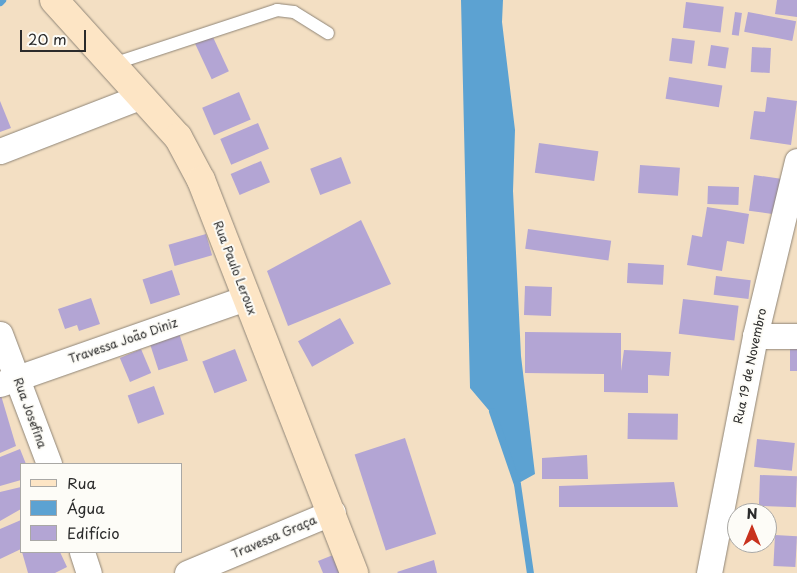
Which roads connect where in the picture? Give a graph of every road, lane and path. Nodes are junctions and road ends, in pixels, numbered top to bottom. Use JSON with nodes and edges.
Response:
{"nodes":[{"id":1,"x":54,"y":0,"type":"edge"},
{"id":2,"x":328,"y":33,"type":"dead end"},
{"id":3,"x":113,"y":64,"type":"junction"},
{"id":4,"x":142,"y":96,"type":"junction"},
{"id":5,"x":0,"y":151,"type":"edge"},
{"id":6,"x":797,"y":161,"type":"edge"},
{"id":7,"x":246,"y":298,"type":"junction"},
{"id":8,"x":0,"y":334,"type":"edge"},
{"id":9,"x":755,"y":336,"type":"junction"},
{"id":10,"x":797,"y":336,"type":"edge"},
{"id":11,"x":8,"y":381,"type":"edge"},
{"id":12,"x":49,"y":463,"type":"edge"},
{"id":13,"x":333,"y":512,"type":"junction"},
{"id":14,"x":82,"y":553,"type":"edge"},
{"id":15,"x":89,"y":573,"type":"edge"},
{"id":16,"x":187,"y":573,"type":"edge"},
{"id":17,"x":354,"y":573,"type":"edge"},
{"id":18,"x":709,"y":573,"type":"edge"}],
"edges":[{"from":1,"to":3,"type":"street","name":"Rua Paulo Leroux"},
{"from":2,"to":3,"type":"lane"},
{"from":3,"to":4,"type":"street","name":"Rua Paulo Leroux"},
{"from":4,"to":5,"type":"street"},
{"from":4,"to":7,"type":"street","name":"Rua Paulo Leroux"},
{"from":6,"to":9,"type":"street","name":"Rua 19 de Novembro"},
{"from":7,"to":11,"type":"street","name":"Travessa João Diniz"},
{"from":7,"to":13,"type":"street","name":"Rua Paulo Leroux"},
{"from":8,"to":11,"type":"street","name":"Rua Josefina"},
{"from":9,"to":10,"type":"street"},
{"from":9,"to":18,"type":"street","name":"Rua 19 de Novembro"},
{"from":11,"to":12,"type":"street","name":"Rua Josefina"},
{"from":13,"to":16,"type":"street","name":"Travessa Graça"},
{"from":13,"to":17,"type":"street","name":"Rua Paulo Leroux"},
{"from":14,"to":15,"type":"street"}]}
